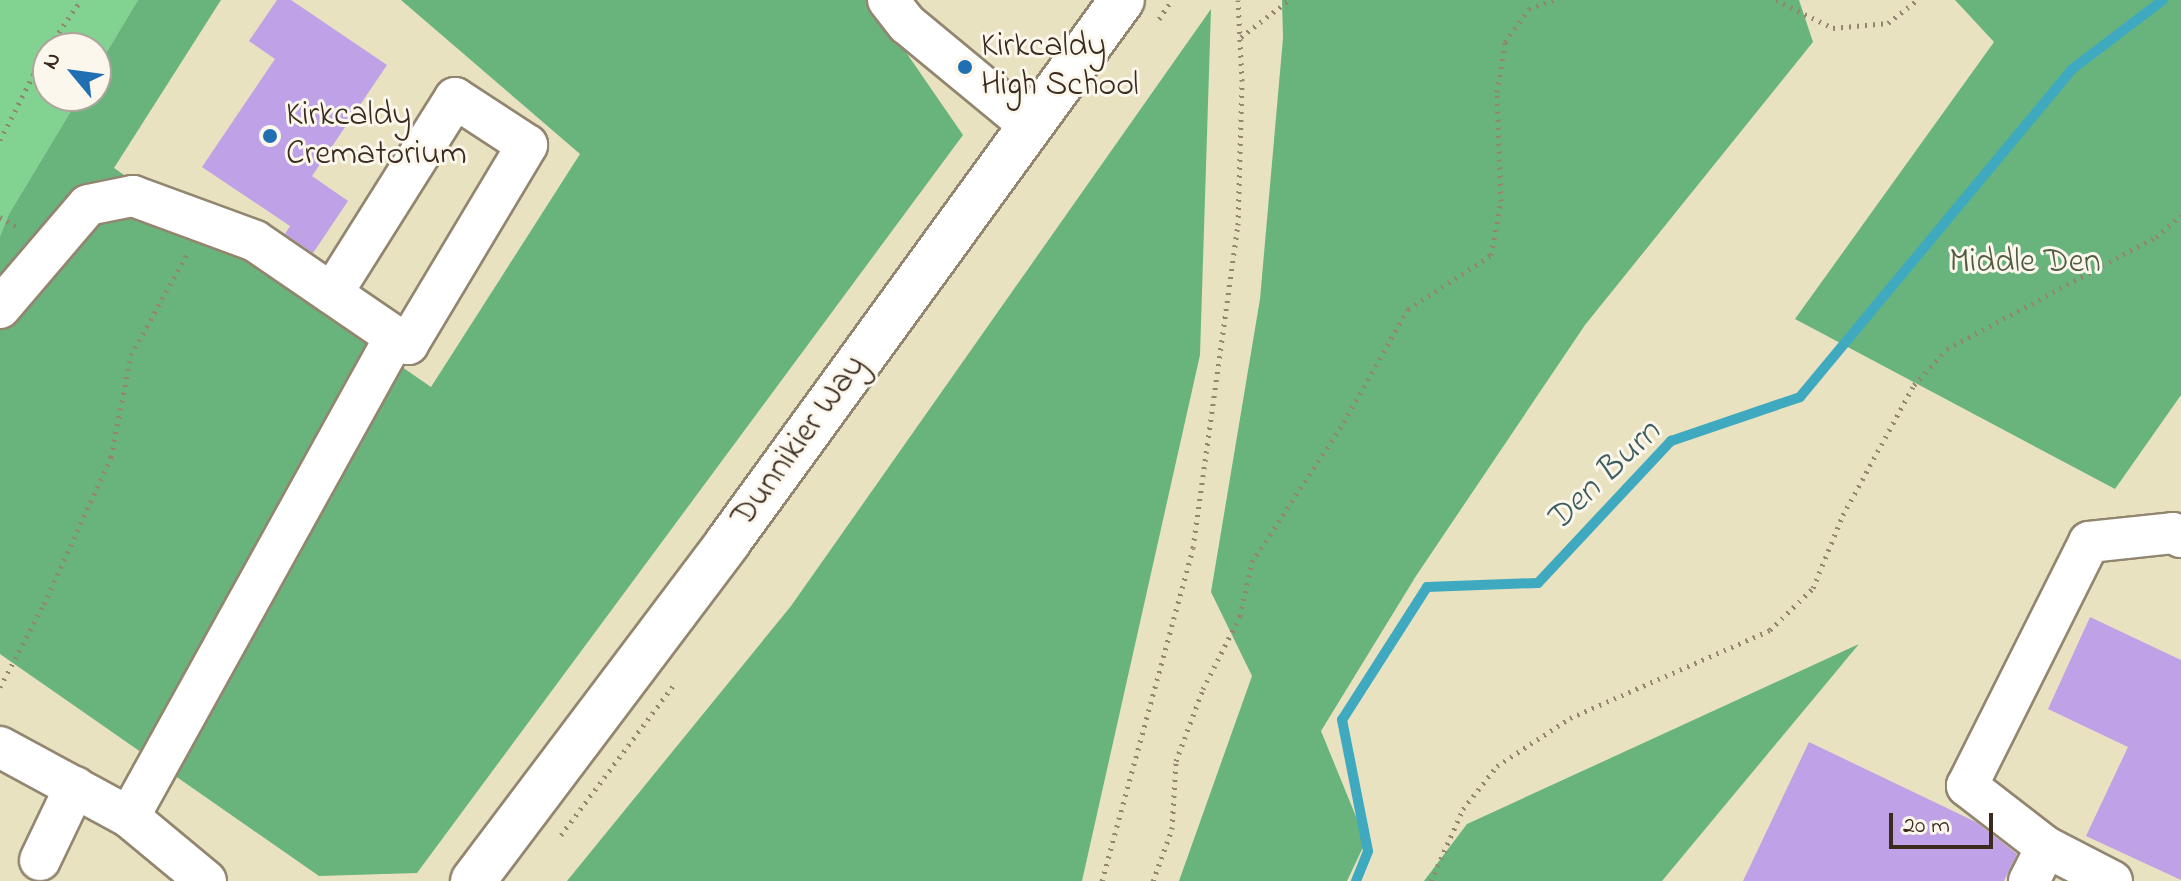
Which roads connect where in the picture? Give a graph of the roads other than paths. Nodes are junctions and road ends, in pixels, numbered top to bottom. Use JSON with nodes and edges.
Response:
{"nodes":[{"id":1,"x":888,"y":0,"type":"edge"},
{"id":2,"x":1122,"y":0,"type":"edge"},
{"id":3,"x":1029,"y":125,"type":"junction"},
{"id":4,"x":332,"y":293,"type":"junction"},
{"id":5,"x":0,"y":308,"type":"edge"},
{"id":6,"x":395,"y":337,"type":"junction"},
{"id":7,"x":2181,"y":537,"type":"edge"},
{"id":8,"x":0,"y":747,"type":"edge"},
{"id":9,"x":75,"y":787,"type":"junction"},
{"id":10,"x":129,"y":817,"type":"junction"},
{"id":11,"x":40,"y":860,"type":"dead end"},
{"id":12,"x":2037,"y":864,"type":"edge"},
{"id":13,"x":206,"y":881,"type":"edge"},
{"id":14,"x":473,"y":881,"type":"edge"},
{"id":15,"x":2112,"y":881,"type":"edge"}],
"edges":[{"from":1,"to":3,"type":"street"},
{"from":2,"to":3,"type":"main road","name":"Dunnikier Way"},
{"from":3,"to":14,"type":"main road","name":"Dunnikier Way"},
{"from":4,"to":5,"type":"street"},
{"from":4,"to":6,"type":"street"},
{"from":4,"to":6,"type":"street"},
{"from":6,"to":10,"type":"street"},
{"from":7,"to":12,"type":"street"},
{"from":8,"to":9,"type":"street"},
{"from":9,"to":10,"type":"street"},
{"from":9,"to":11,"type":"street"},
{"from":10,"to":13,"type":"street"},
{"from":12,"to":15,"type":"street"}]}
